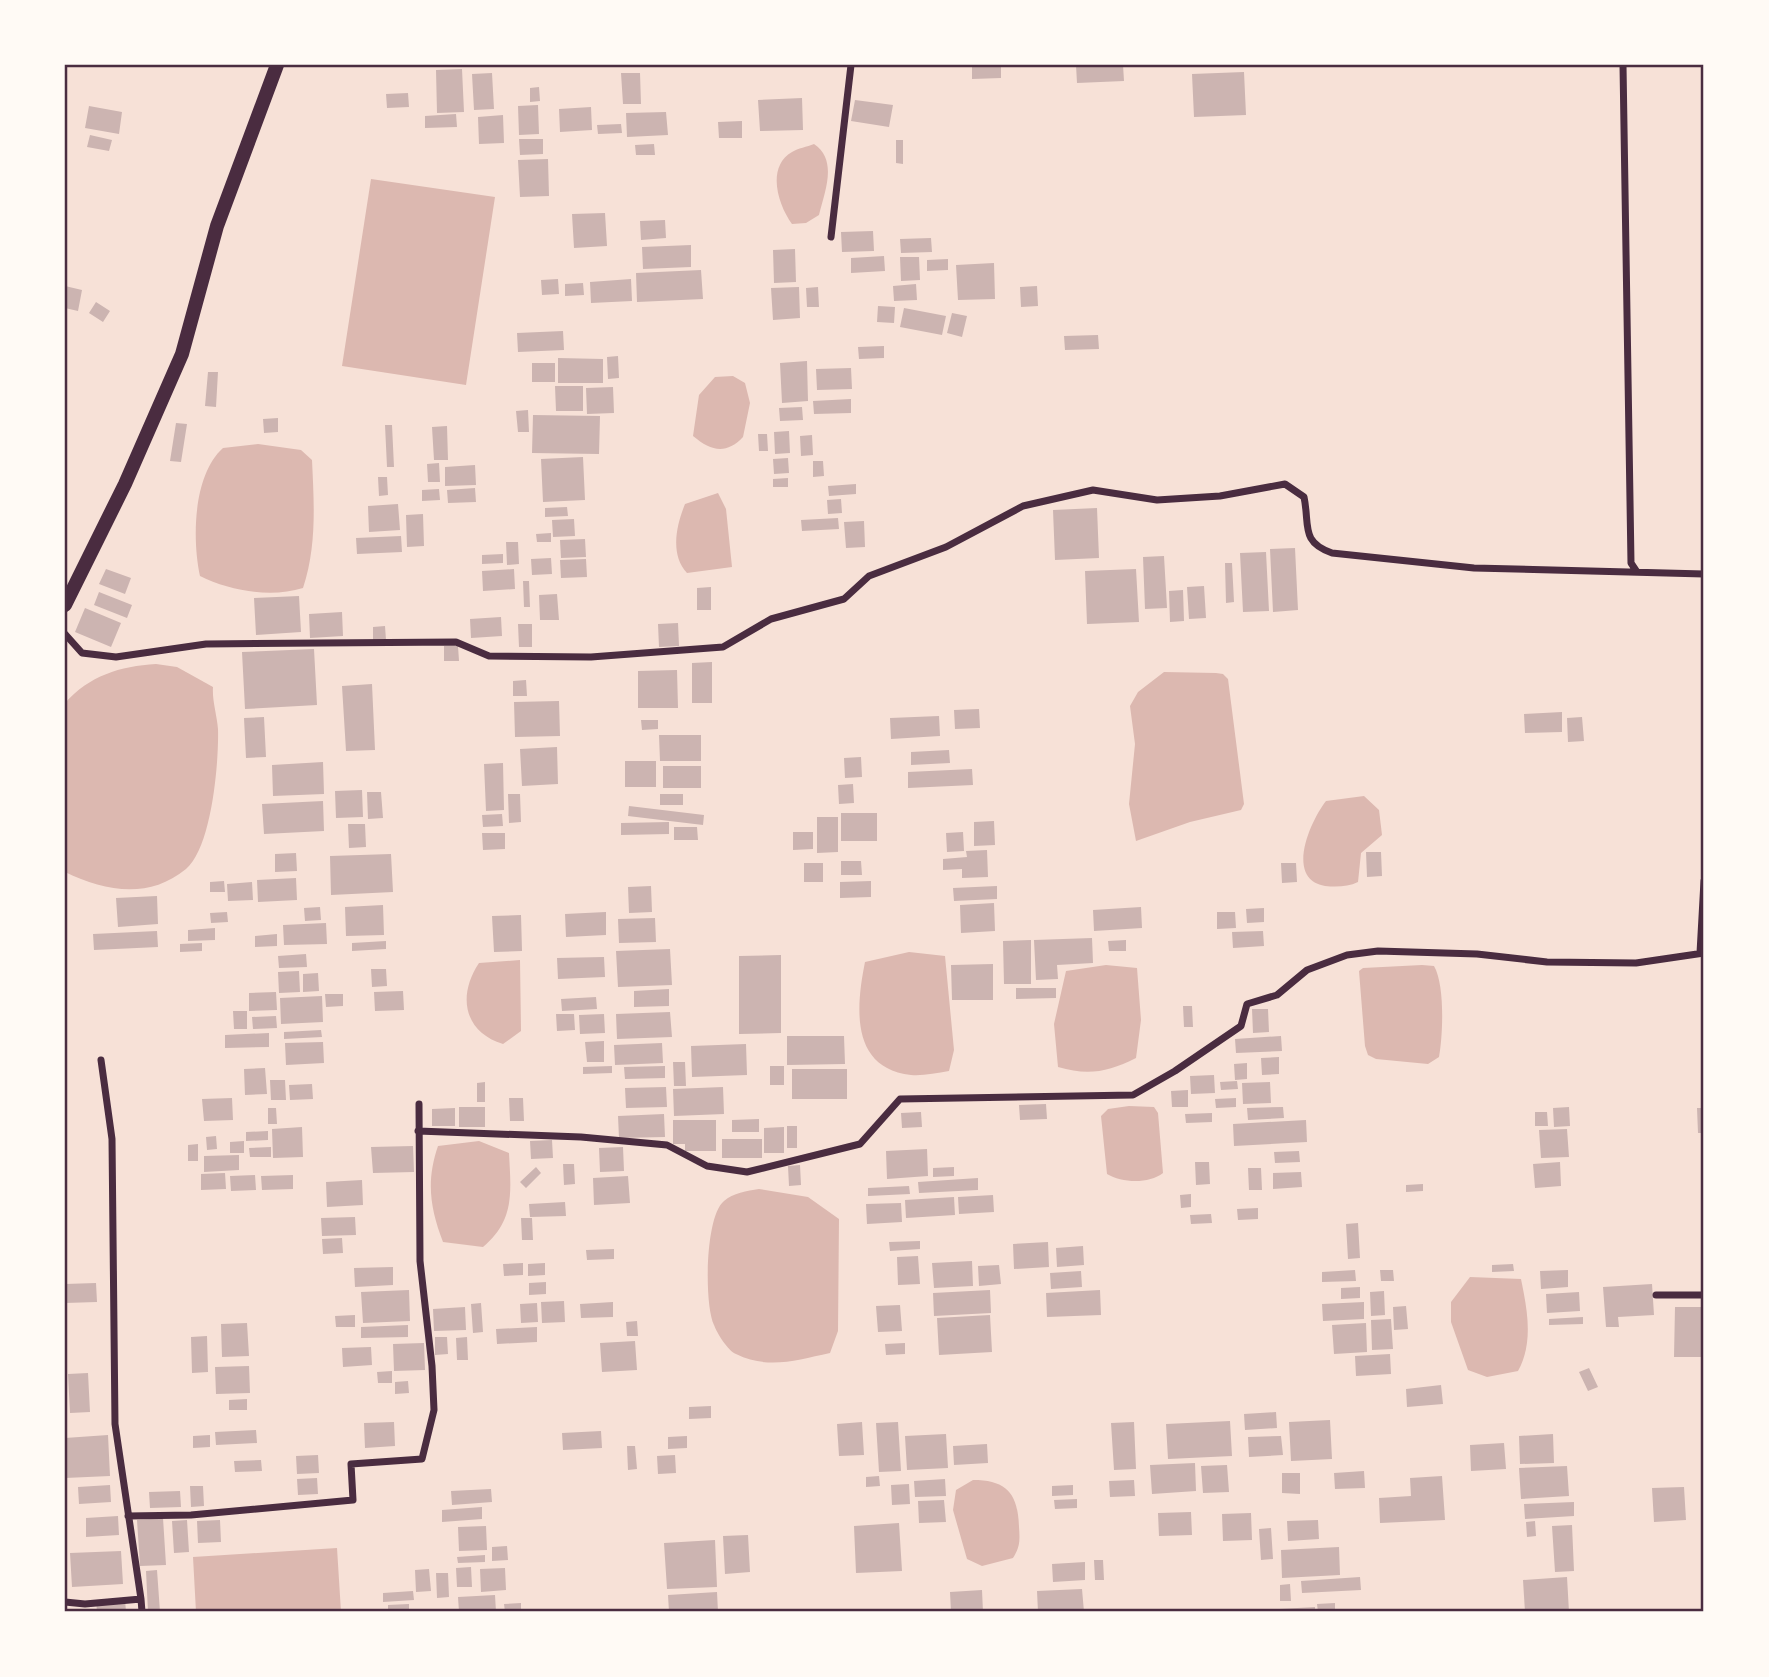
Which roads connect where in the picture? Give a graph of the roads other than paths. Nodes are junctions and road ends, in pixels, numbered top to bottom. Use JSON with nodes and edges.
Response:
{"nodes":[{"id":1,"x":277,"y":65,"type":"edge"},
{"id":2,"x":851,"y":65,"type":"edge"},
{"id":3,"x":1623,"y":65,"type":"edge"},
{"id":4,"x":831,"y":237,"type":"dead end"},
{"id":5,"x":1637,"y":572,"type":"junction"},
{"id":6,"x":1704,"y":574,"type":"edge"},
{"id":7,"x":65,"y":605,"type":"edge"},
{"id":8,"x":65,"y":634,"type":"edge"},
{"id":9,"x":1704,"y":881,"type":"edge"},
{"id":10,"x":1702,"y":953,"type":"edge"},
{"id":11,"x":101,"y":1060,"type":"dead end"},
{"id":12,"x":419,"y":1104,"type":"dead end"},
{"id":13,"x":418,"y":1131,"type":"junction"},
{"id":14,"x":1657,"y":1294,"type":"dead end"},
{"id":15,"x":1704,"y":1295,"type":"edge"},
{"id":16,"x":128,"y":1516,"type":"junction"},
{"id":17,"x":141,"y":1599,"type":"junction"},
{"id":18,"x":65,"y":1602,"type":"edge"},
{"id":19,"x":142,"y":1612,"type":"edge"}],
"edges":[{"from":1,"to":7,"type":"main road"},
{"from":2,"to":4,"type":"street"},
{"from":3,"to":5,"type":"street"},
{"from":5,"to":6,"type":"street"},
{"from":5,"to":8,"type":"street"},
{"from":9,"to":10,"type":"street"},
{"from":10,"to":13,"type":"street"},
{"from":11,"to":16,"type":"street"},
{"from":12,"to":13,"type":"street"},
{"from":13,"to":16,"type":"street"},
{"from":14,"to":15,"type":"street"},
{"from":16,"to":17,"type":"street"},
{"from":17,"to":18,"type":"street"},
{"from":17,"to":19,"type":"street"}]}
